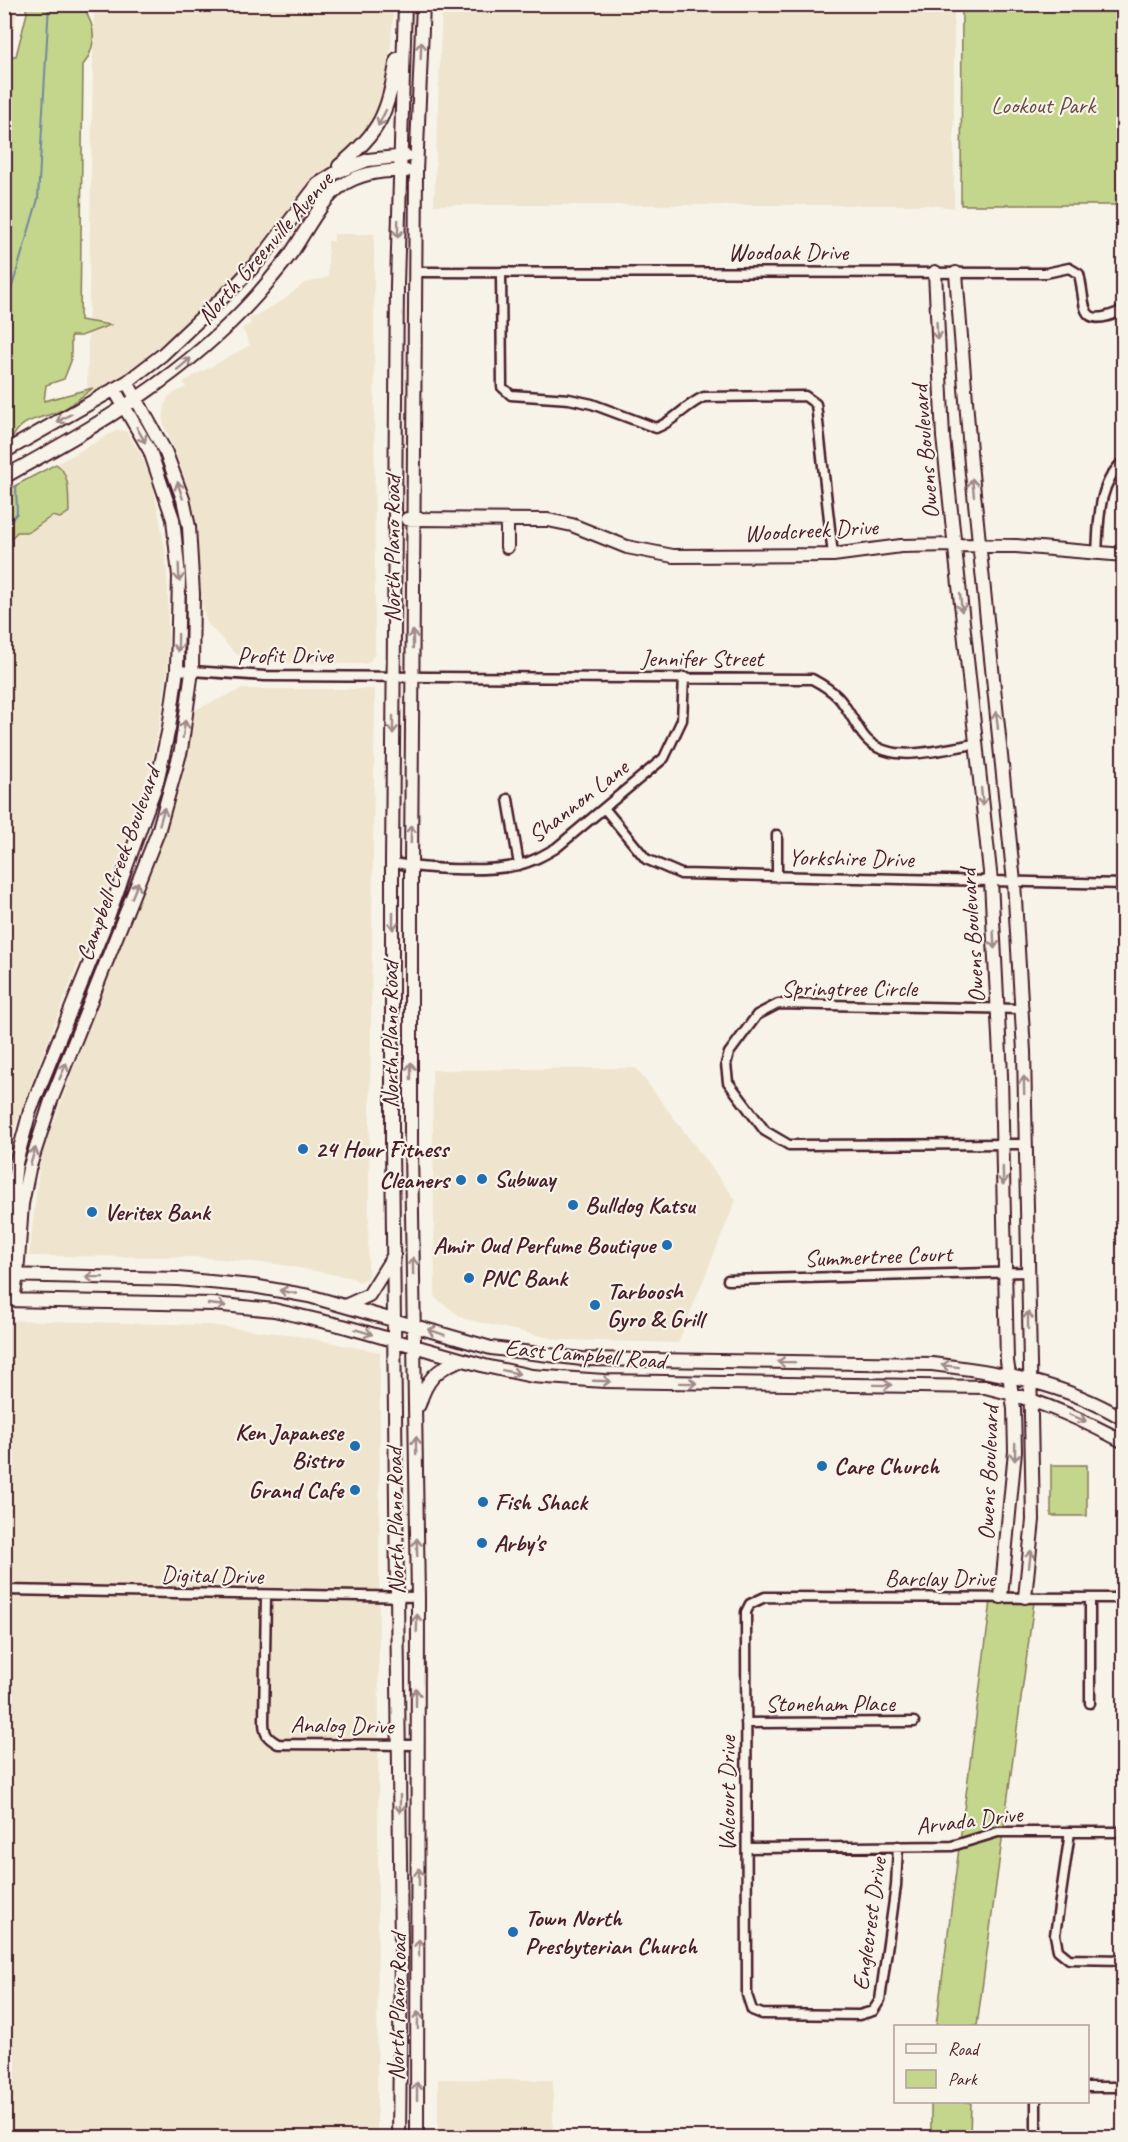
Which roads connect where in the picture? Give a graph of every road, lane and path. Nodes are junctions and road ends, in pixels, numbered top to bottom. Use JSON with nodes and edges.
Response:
{"nodes":[{"id":1,"x":405,"y":4,"type":"edge"},
{"id":2,"x":423,"y":4,"type":"edge"},
{"id":3,"x":404,"y":20,"type":"junction"},
{"id":4,"x":399,"y":156,"type":"junction"},
{"id":5,"x":416,"y":156,"type":"junction"},
{"id":6,"x":399,"y":171,"type":"junction"},
{"id":7,"x":416,"y":172,"type":"junction"},
{"id":8,"x":318,"y":183,"type":"junction"},
{"id":9,"x":415,"y":272,"type":"junction"},
{"id":10,"x":501,"y":272,"type":"junction"},
{"id":11,"x":935,"y":272,"type":"junction"},
{"id":12,"x":956,"y":273,"type":"junction"},
{"id":13,"x":397,"y":285,"type":"junction"},
{"id":14,"x":1124,"y":310,"type":"edge"},
{"id":15,"x":127,"y":382,"type":"junction"},
{"id":16,"x":114,"y":389,"type":"junction"},
{"id":17,"x":137,"y":399,"type":"junction"},
{"id":18,"x":125,"y":407,"type":"junction"},
{"id":19,"x":4,"y":452,"type":"edge"},
{"id":20,"x":1124,"y":461,"type":"edge"},
{"id":21,"x":4,"y":477,"type":"edge"},
{"id":22,"x":413,"y":518,"type":"junction"},
{"id":23,"x":397,"y":520,"type":"junction"},
{"id":24,"x":507,"y":520,"type":"junction"},
{"id":25,"x":189,"y":530,"type":"junction"},
{"id":26,"x":175,"y":532,"type":"junction"},
{"id":27,"x":954,"y":545,"type":"junction"},
{"id":28,"x":978,"y":545,"type":"junction"},
{"id":29,"x":507,"y":547,"type":"dead end"},
{"id":30,"x":1097,"y":554,"type":"junction"},
{"id":31,"x":833,"y":555,"type":"junction"},
{"id":32,"x":1124,"y":555,"type":"edge"},
{"id":33,"x":177,"y":670,"type":"junction"},
{"id":34,"x":192,"y":671,"type":"junction"},
{"id":35,"x":393,"y":675,"type":"junction"},
{"id":36,"x":412,"y":676,"type":"junction"},
{"id":37,"x":684,"y":677,"type":"junction"},
{"id":38,"x":1124,"y":688,"type":"edge"},
{"id":39,"x":1124,"y":698,"type":"edge"},
{"id":40,"x":976,"y":744,"type":"junction"},
{"id":41,"x":157,"y":782,"type":"junction"},
{"id":42,"x":171,"y":786,"type":"junction"},
{"id":43,"x":508,"y":799,"type":"dead end"},
{"id":44,"x":604,"y":808,"type":"junction"},
{"id":45,"x":777,"y":836,"type":"dead end"},
{"id":46,"x":392,"y":862,"type":"junction"},
{"id":47,"x":519,"y":865,"type":"junction"},
{"id":48,"x":411,"y":867,"type":"junction"},
{"id":49,"x":777,"y":877,"type":"junction"},
{"id":50,"x":991,"y":881,"type":"junction"},
{"id":51,"x":1014,"y":882,"type":"junction"},
{"id":52,"x":1124,"y":884,"type":"edge"},
{"id":53,"x":87,"y":970,"type":"junction"},
{"id":54,"x":100,"y":975,"type":"junction"},
{"id":55,"x":998,"y":1008,"type":"junction"},
{"id":56,"x":1021,"y":1009,"type":"junction"},
{"id":57,"x":28,"y":1120,"type":"junction"},
{"id":58,"x":42,"y":1126,"type":"junction"},
{"id":59,"x":1003,"y":1143,"type":"junction"},
{"id":60,"x":1025,"y":1143,"type":"junction"},
{"id":61,"x":392,"y":1144,"type":"junction"},
{"id":62,"x":411,"y":1149,"type":"junction"},
{"id":63,"x":394,"y":1254,"type":"junction"},
{"id":64,"x":1005,"y":1272,"type":"junction"},
{"id":65,"x":1028,"y":1272,"type":"junction"},
{"id":66,"x":8,"y":1275,"type":"edge"},
{"id":67,"x":728,"y":1280,"type":"dead end"},
{"id":68,"x":9,"y":1300,"type":"edge"},
{"id":69,"x":345,"y":1306,"type":"junction"},
{"id":70,"x":395,"y":1320,"type":"junction"},
{"id":71,"x":414,"y":1324,"type":"junction"},
{"id":72,"x":395,"y":1342,"type":"junction"},
{"id":73,"x":414,"y":1347,"type":"junction"},
{"id":74,"x":461,"y":1360,"type":"junction"},
{"id":75,"x":630,"y":1360,"type":"junction"},
{"id":76,"x":762,"y":1362,"type":"junction"},
{"id":77,"x":1008,"y":1374,"type":"junction"},
{"id":78,"x":1029,"y":1379,"type":"junction"},
{"id":79,"x":629,"y":1382,"type":"junction"},
{"id":80,"x":761,"y":1384,"type":"junction"},
{"id":81,"x":1012,"y":1394,"type":"junction"},
{"id":82,"x":1029,"y":1400,"type":"junction"},
{"id":83,"x":1124,"y":1419,"type":"edge"},
{"id":84,"x":415,"y":1421,"type":"junction"},
{"id":85,"x":1124,"y":1442,"type":"edge"},
{"id":86,"x":4,"y":1590,"type":"edge"},
{"id":87,"x":266,"y":1596,"type":"junction"},
{"id":88,"x":399,"y":1597,"type":"junction"},
{"id":89,"x":418,"y":1597,"type":"junction"},
{"id":90,"x":1001,"y":1597,"type":"junction"},
{"id":91,"x":1025,"y":1597,"type":"junction"},
{"id":92,"x":757,"y":1598,"type":"joint"},
{"id":93,"x":1090,"y":1598,"type":"junction"},
{"id":94,"x":1124,"y":1598,"type":"edge"},
{"id":95,"x":1090,"y":1703,"type":"dead end"},
{"id":96,"x":914,"y":1722,"type":"dead end"},
{"id":97,"x":746,"y":1723,"type":"junction"},
{"id":98,"x":400,"y":1745,"type":"junction"},
{"id":99,"x":417,"y":1745,"type":"junction"},
{"id":100,"x":1070,"y":1832,"type":"junction"},
{"id":101,"x":1124,"y":1832,"type":"edge"},
{"id":102,"x":898,"y":1846,"type":"junction"},
{"id":103,"x":747,"y":1848,"type":"junction"},
{"id":104,"x":400,"y":1854,"type":"junction"},
{"id":105,"x":419,"y":1854,"type":"junction"},
{"id":106,"x":1124,"y":1960,"type":"edge"},
{"id":107,"x":418,"y":1995,"type":"junction"},
{"id":108,"x":747,"y":1995,"type":"joint"},
{"id":109,"x":400,"y":1996,"type":"junction"},
{"id":110,"x":1089,"y":2087,"type":"edge"},
{"id":111,"x":1124,"y":2087,"type":"edge"},
{"id":112,"x":1036,"y":2103,"type":"edge"},
{"id":113,"x":399,"y":2138,"type":"edge"},
{"id":114,"x":417,"y":2138,"type":"edge"},
{"id":115,"x":1036,"y":2138,"type":"edge"}],
"edges":[{"from":1,"to":3,"type":"main road","name":"North Plano Road"},
{"from":5,"to":2,"type":"main road","name":"North Plano Road","one_way":true},
{"from":3,"to":4,"type":"main road","name":"North Plano Road"},
{"from":3,"to":8,"type":"main road","one_way":true},
{"from":4,"to":5,"type":"main road","name":"North Greenville Avenue"},
{"from":4,"to":6,"type":"main road","name":"North Plano Road"},
{"from":4,"to":8,"type":"main road","name":"North Greenville Avenue"},
{"from":5,"to":7,"type":"main road","name":"North Plano Road"},
{"from":6,"to":7,"type":"main road","name":"North Greenville Avenue"},
{"from":6,"to":13,"type":"main road","name":"North Plano Road","one_way":true},
{"from":17,"to":6,"type":"main road","name":"North Greenville Avenue","one_way":true},
{"from":7,"to":9,"type":"main road","name":"North Plano Road"},
{"from":8,"to":15,"type":"main road","name":"North Greenville Avenue"},
{"from":9,"to":10,"type":"street","name":"Woodoak Drive"},
{"from":9,"to":13,"type":"main road"},
{"from":9,"to":22,"type":"main road","name":"North Plano Road"},
{"from":10,"to":11,"type":"street","name":"Woodoak Drive"},
{"from":10,"to":31,"type":"street"},
{"from":11,"to":12,"type":"street","name":"Woodoak Drive"},
{"from":11,"to":27,"type":"main road","name":"Owens Boulevard","one_way":true},
{"from":12,"to":14,"type":"street","name":"Woodoak Drive"},
{"from":28,"to":12,"type":"main road","name":"Owens Boulevard","one_way":true},
{"from":13,"to":23,"type":"main road","name":"North Plano Road"},
{"from":15,"to":16,"type":"main road","name":"North Greenville Avenue"},
{"from":15,"to":17,"type":"main road","name":"Campbell Creek Boulevard"},
{"from":16,"to":18,"type":"main road","name":"Campbell Creek Boulevard"},
{"from":16,"to":19,"type":"main road","name":"North Greenville Avenue","one_way":true},
{"from":17,"to":18,"type":"main road","name":"North Greenville Avenue"},
{"from":25,"to":17,"type":"main road","name":"Campbell Creek Boulevard","one_way":true},
{"from":18,"to":21,"type":"main road","name":"North Greenville Avenue"},
{"from":18,"to":26,"type":"main road","name":"Campbell Creek Boulevard","one_way":true},
{"from":20,"to":30,"type":"street"},
{"from":22,"to":23,"type":"main road","name":"Woodcreek Drive"},
{"from":22,"to":24,"type":"main road","name":"Woodcreek Drive"},
{"from":36,"to":22,"type":"main road","name":"North Plano Road","one_way":true},
{"from":23,"to":35,"type":"main road","name":"North Plano Road"},
{"from":24,"to":29,"type":"main road"},
{"from":24,"to":31,"type":"main road","name":"Woodcreek Drive"},
{"from":25,"to":26,"type":"main road"},
{"from":25,"to":34,"type":"main road","name":"Campbell Creek Boulevard"},
{"from":26,"to":33,"type":"main road","name":"Campbell Creek Boulevard","one_way":true},
{"from":27,"to":28,"type":"main road","name":"Woodcreek Drive"},
{"from":27,"to":31,"type":"main road","name":"Woodcreek Drive"},
{"from":27,"to":40,"type":"main road","name":"Owens Boulevard","one_way":true},
{"from":28,"to":30,"type":"main road","name":"Woodcreek Drive"},
{"from":51,"to":28,"type":"main road","name":"Owens Boulevard","one_way":true},
{"from":30,"to":32,"type":"main road","name":"Woodcreek Drive"},
{"from":33,"to":34,"type":"street","name":"Profit Drive"},
{"from":33,"to":41,"type":"main road","name":"Campbell Creek Boulevard"},
{"from":34,"to":35,"type":"street","name":"Profit Drive"},
{"from":42,"to":34,"type":"main road","name":"Campbell Creek Boulevard","one_way":true},
{"from":35,"to":36,"type":"street","name":"Jennifer Street"},
{"from":35,"to":46,"type":"main road","name":"North Plano Road","one_way":true},
{"from":36,"to":37,"type":"street","name":"Jennifer Street"},
{"from":48,"to":36,"type":"main road","name":"North Plano Road","one_way":true},
{"from":37,"to":40,"type":"street","name":"Jennifer Street"},
{"from":37,"to":44,"type":"street","name":"Shannon Lane"},
{"from":38,"to":39,"type":"street"},
{"from":40,"to":50,"type":"main road","name":"Owens Boulevard","one_way":true},
{"from":41,"to":42,"type":"main road"},
{"from":41,"to":53,"type":"main road","name":"Campbell Creek Boulevard"},
{"from":54,"to":42,"type":"main road","name":"Campbell Creek Boulevard","one_way":true},
{"from":43,"to":47,"type":"street"},
{"from":44,"to":47,"type":"street","name":"Shannon Lane"},
{"from":44,"to":49,"type":"street","name":"Yorkshire Drive"},
{"from":45,"to":49,"type":"street"},
{"from":46,"to":48,"type":"street","name":"Shannon Lane"},
{"from":46,"to":61,"type":"main road","name":"North Plano Road","one_way":true},
{"from":47,"to":48,"type":"street","name":"Shannon Lane"},
{"from":62,"to":48,"type":"main road","name":"North Plano Road","one_way":true},
{"from":49,"to":50,"type":"street","name":"Yorkshire Drive"},
{"from":50,"to":51,"type":"street","name":"Yorkshire Drive"},
{"from":50,"to":55,"type":"main road","name":"Owens Boulevard","one_way":true},
{"from":51,"to":52,"type":"street","name":"Yorkshire Drive"},
{"from":51,"to":56,"type":"main road","name":"Owens Boulevard"},
{"from":53,"to":54,"type":"main road"},
{"from":53,"to":57,"type":"main road","name":"Campbell Creek Boulevard"},
{"from":58,"to":54,"type":"main road","name":"Campbell Creek Boulevard","one_way":true},
{"from":55,"to":56,"type":"street","name":"Springtree Circle"},
{"from":55,"to":59,"type":"main road","name":"Owens Boulevard"},
{"from":55,"to":59,"type":"street","name":"Springtree Circle"},
{"from":60,"to":56,"type":"main road","name":"Owens Boulevard","one_way":true},
{"from":57,"to":58,"type":"main road"},
{"from":57,"to":66,"type":"main road","name":"Campbell Creek Boulevard"},
{"from":66,"to":58,"type":"main road","name":"Campbell Creek Boulevard","one_way":true},
{"from":59,"to":60,"type":"street","name":"Springtree Circle"},
{"from":59,"to":64,"type":"main road","name":"Owens Boulevard","one_way":true},
{"from":60,"to":65,"type":"main road","name":"Owens Boulevard"},
{"from":61,"to":62,"type":"main road"},
{"from":61,"to":63,"type":"main road","name":"North Plano Road"},
{"from":71,"to":62,"type":"main road","name":"North Plano Road","one_way":true},
{"from":63,"to":69,"type":"main road"},
{"from":63,"to":70,"type":"main road","name":"North Plano Road"},
{"from":64,"to":65,"type":"street","name":"Summertree Court"},
{"from":64,"to":67,"type":"street","name":"Summertree Court"},
{"from":64,"to":77,"type":"main road","name":"Owens Boulevard"},
{"from":78,"to":65,"type":"main road","name":"Owens Boulevard","one_way":true},
{"from":66,"to":68,"type":"main road","name":"Campbell Creek Boulevard"},
{"from":69,"to":66,"type":"main road","name":"East Campbell Road","one_way":true},
{"from":68,"to":72,"type":"main road","name":"East Campbell Road","one_way":true},
{"from":69,"to":70,"type":"main road","name":"East Campbell Road"},
{"from":70,"to":71,"type":"main road","name":"East Campbell Road"},
{"from":70,"to":72,"type":"main road","name":"North Plano Road"},
{"from":71,"to":73,"type":"main road","name":"North Plano Road"},
{"from":75,"to":71,"type":"main road","name":"East Campbell Road","one_way":true},
{"from":72,"to":73,"type":"main road","name":"East Campbell Road"},
{"from":72,"to":88,"type":"main road","name":"North Plano Road"},
{"from":73,"to":74,"type":"main road","name":"East Campbell Road"},
{"from":73,"to":84,"type":"main road","name":"North Plano Road"},
{"from":74,"to":79,"type":"main road","name":"East Campbell Road","one_way":true},
{"from":74,"to":84,"type":"main road"},
{"from":75,"to":76,"type":"main road","name":"East Campbell Road"},
{"from":75,"to":79,"type":"main road"},
{"from":77,"to":76,"type":"main road","name":"East Campbell Road","one_way":true},
{"from":76,"to":80,"type":"main road"},
{"from":77,"to":78,"type":"main road","name":"East Campbell Road"},
{"from":77,"to":81,"type":"main road","name":"Owens Boulevard"},
{"from":78,"to":82,"type":"main road","name":"Owens Boulevard"},
{"from":78,"to":83,"type":"main road","name":"East Campbell Road"},
{"from":79,"to":80,"type":"main road","name":"East Campbell Road","one_way":true},
{"from":80,"to":81,"type":"main road","name":"East Campbell Road","one_way":true},
{"from":81,"to":82,"type":"main road","name":"East Campbell Road"},
{"from":81,"to":90,"type":"main road","name":"Owens Boulevard","one_way":true},
{"from":82,"to":85,"type":"main road","name":"East Campbell Road","one_way":true},
{"from":91,"to":82,"type":"main road","name":"Owens Boulevard","one_way":true},
{"from":89,"to":84,"type":"main road","name":"North Plano Road","one_way":true},
{"from":86,"to":87,"type":"street","name":"Digital Drive"},
{"from":87,"to":88,"type":"street","name":"Digital Drive"},
{"from":87,"to":98,"type":"street","name":"Analog Drive"},
{"from":88,"to":89,"type":"street","name":"Digital Drive"},
{"from":88,"to":98,"type":"main road","name":"North Plano Road"},
{"from":99,"to":89,"type":"main road","name":"North Plano Road","one_way":true},
{"from":90,"to":91,"type":"street","name":"Barclay Drive"},
{"from":90,"to":92,"type":"street","name":"Barclay Drive"},
{"from":91,"to":93,"type":"street","name":"Barclay Drive"},
{"from":92,"to":97,"type":"street","name":"Valcourt Drive"},
{"from":93,"to":94,"type":"street","name":"Barclay Drive"},
{"from":93,"to":95,"type":"street"},
{"from":96,"to":97,"type":"street","name":"Stoneham Place"},
{"from":97,"to":103,"type":"street","name":"Valcourt Drive"},
{"from":98,"to":99,"type":"street","name":"Analog Drive"},
{"from":98,"to":104,"type":"main road","name":"North Plano Road","one_way":true},
{"from":99,"to":105,"type":"main road","name":"North Plano Road"},
{"from":100,"to":101,"type":"street","name":"Arvada Drive"},
{"from":100,"to":102,"type":"street","name":"Arvada Drive"},
{"from":100,"to":106,"type":"street"},
{"from":102,"to":103,"type":"street","name":"Arvada Drive"},
{"from":102,"to":108,"type":"street","name":"Englecrest Drive"},
{"from":103,"to":108,"type":"street","name":"Valcourt Drive"},
{"from":104,"to":105,"type":"main road"},
{"from":104,"to":109,"type":"main road","name":"North Plano Road"},
{"from":107,"to":105,"type":"main road","name":"North Plano Road","one_way":true},
{"from":107,"to":109,"type":"main road"},
{"from":114,"to":107,"type":"main road","name":"North Plano Road","one_way":true},
{"from":109,"to":113,"type":"main road","name":"North Plano Road"},
{"from":110,"to":111,"type":"street"},
{"from":112,"to":115,"type":"street"}]}
